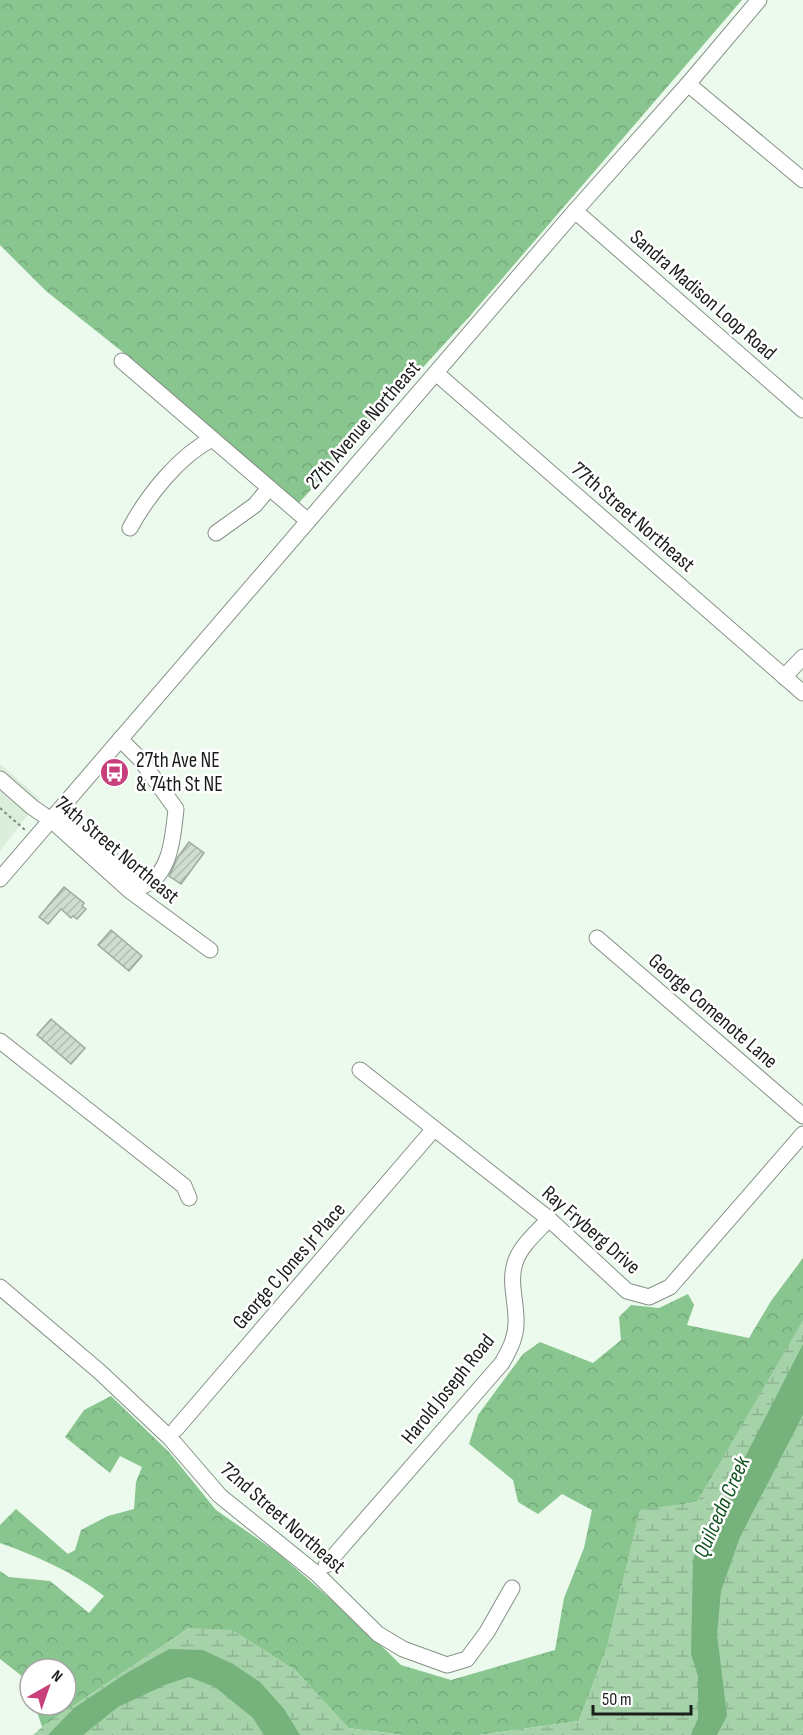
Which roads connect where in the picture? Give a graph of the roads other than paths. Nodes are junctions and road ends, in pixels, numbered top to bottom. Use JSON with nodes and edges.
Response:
{"nodes":[{"id":1,"x":759,"y":0,"type":"edge"},
{"id":2,"x":688,"y":84,"type":"junction"},
{"id":3,"x":803,"y":180,"type":"edge"},
{"id":4,"x":575,"y":211,"type":"junction"},
{"id":5,"x":122,"y":361,"type":"dead end"},
{"id":6,"x":436,"y":373,"type":"junction"},
{"id":7,"x":803,"y":410,"type":"edge"},
{"id":8,"x":212,"y":439,"type":"junction"},
{"id":9,"x":269,"y":488,"type":"junction"},
{"id":10,"x":308,"y":521,"type":"junction"},
{"id":11,"x":130,"y":528,"type":"dead end"},
{"id":12,"x":216,"y":533,"type":"dead end"},
{"id":13,"x":803,"y":657,"type":"edge"},
{"id":14,"x":784,"y":677,"type":"junction"},
{"id":15,"x":803,"y":693,"type":"edge"},
{"id":16,"x":120,"y":739,"type":"junction"},
{"id":17,"x":0,"y":779,"type":"edge"},
{"id":18,"x":54,"y":816,"type":"junction"},
{"id":19,"x":0,"y":879,"type":"edge"},
{"id":20,"x":597,"y":938,"type":"dead end"},
{"id":21,"x":210,"y":950,"type":"dead end"},
{"id":22,"x":0,"y":1041,"type":"edge"},
{"id":23,"x":360,"y":1070,"type":"dead end"},
{"id":24,"x":803,"y":1116,"type":"edge"},
{"id":25,"x":434,"y":1130,"type":"junction"},
{"id":26,"x":803,"y":1134,"type":"edge"},
{"id":27,"x":189,"y":1198,"type":"dead end"},
{"id":28,"x":549,"y":1220,"type":"junction"},
{"id":29,"x":0,"y":1287,"type":"edge"},
{"id":30,"x":176,"y":1429,"type":"dead end"},
{"id":31,"x":326,"y":1565,"type":"dead end"},
{"id":32,"x":513,"y":1588,"type":"dead end"}],
"edges":[{"from":1,"to":2,"type":"street","name":"27th Avenue Northeast"},
{"from":2,"to":3,"type":"street"},
{"from":2,"to":4,"type":"street","name":"27th Avenue Northeast"},
{"from":4,"to":6,"type":"street","name":"27th Avenue Northeast"},
{"from":4,"to":7,"type":"street","name":"Sandra Madison Loop Road"},
{"from":5,"to":8,"type":"street"},
{"from":6,"to":10,"type":"street","name":"27th Avenue Northeast"},
{"from":6,"to":14,"type":"street","name":"77th Street Northeast"},
{"from":8,"to":9,"type":"street"},
{"from":8,"to":11,"type":"street"},
{"from":9,"to":10,"type":"street"},
{"from":9,"to":12,"type":"street"},
{"from":10,"to":16,"type":"street","name":"27th Avenue Northeast"},
{"from":13,"to":14,"type":"street"},
{"from":14,"to":15,"type":"street","name":"77th Street Northeast"},
{"from":16,"to":18,"type":"street","name":"27th Avenue Northeast"},
{"from":16,"to":18,"type":"street"},
{"from":17,"to":18,"type":"street","name":"74th Street Northeast"},
{"from":18,"to":19,"type":"street","name":"27th Avenue Northeast"},
{"from":18,"to":21,"type":"street","name":"74th Street Northeast"},
{"from":20,"to":24,"type":"street","name":"George Comenote Lane"},
{"from":22,"to":27,"type":"street"},
{"from":23,"to":25,"type":"street","name":"Ray Fryberg Drive"},
{"from":25,"to":28,"type":"street","name":"Ray Fryberg Drive"},
{"from":25,"to":30,"type":"street","name":"George C Jones Jr Place"},
{"from":26,"to":28,"type":"street","name":"Ray Fryberg Drive"},
{"from":28,"to":31,"type":"street","name":"Harold Joseph Road"},
{"from":29,"to":32,"type":"street","name":"72nd Street Northeast"}]}
